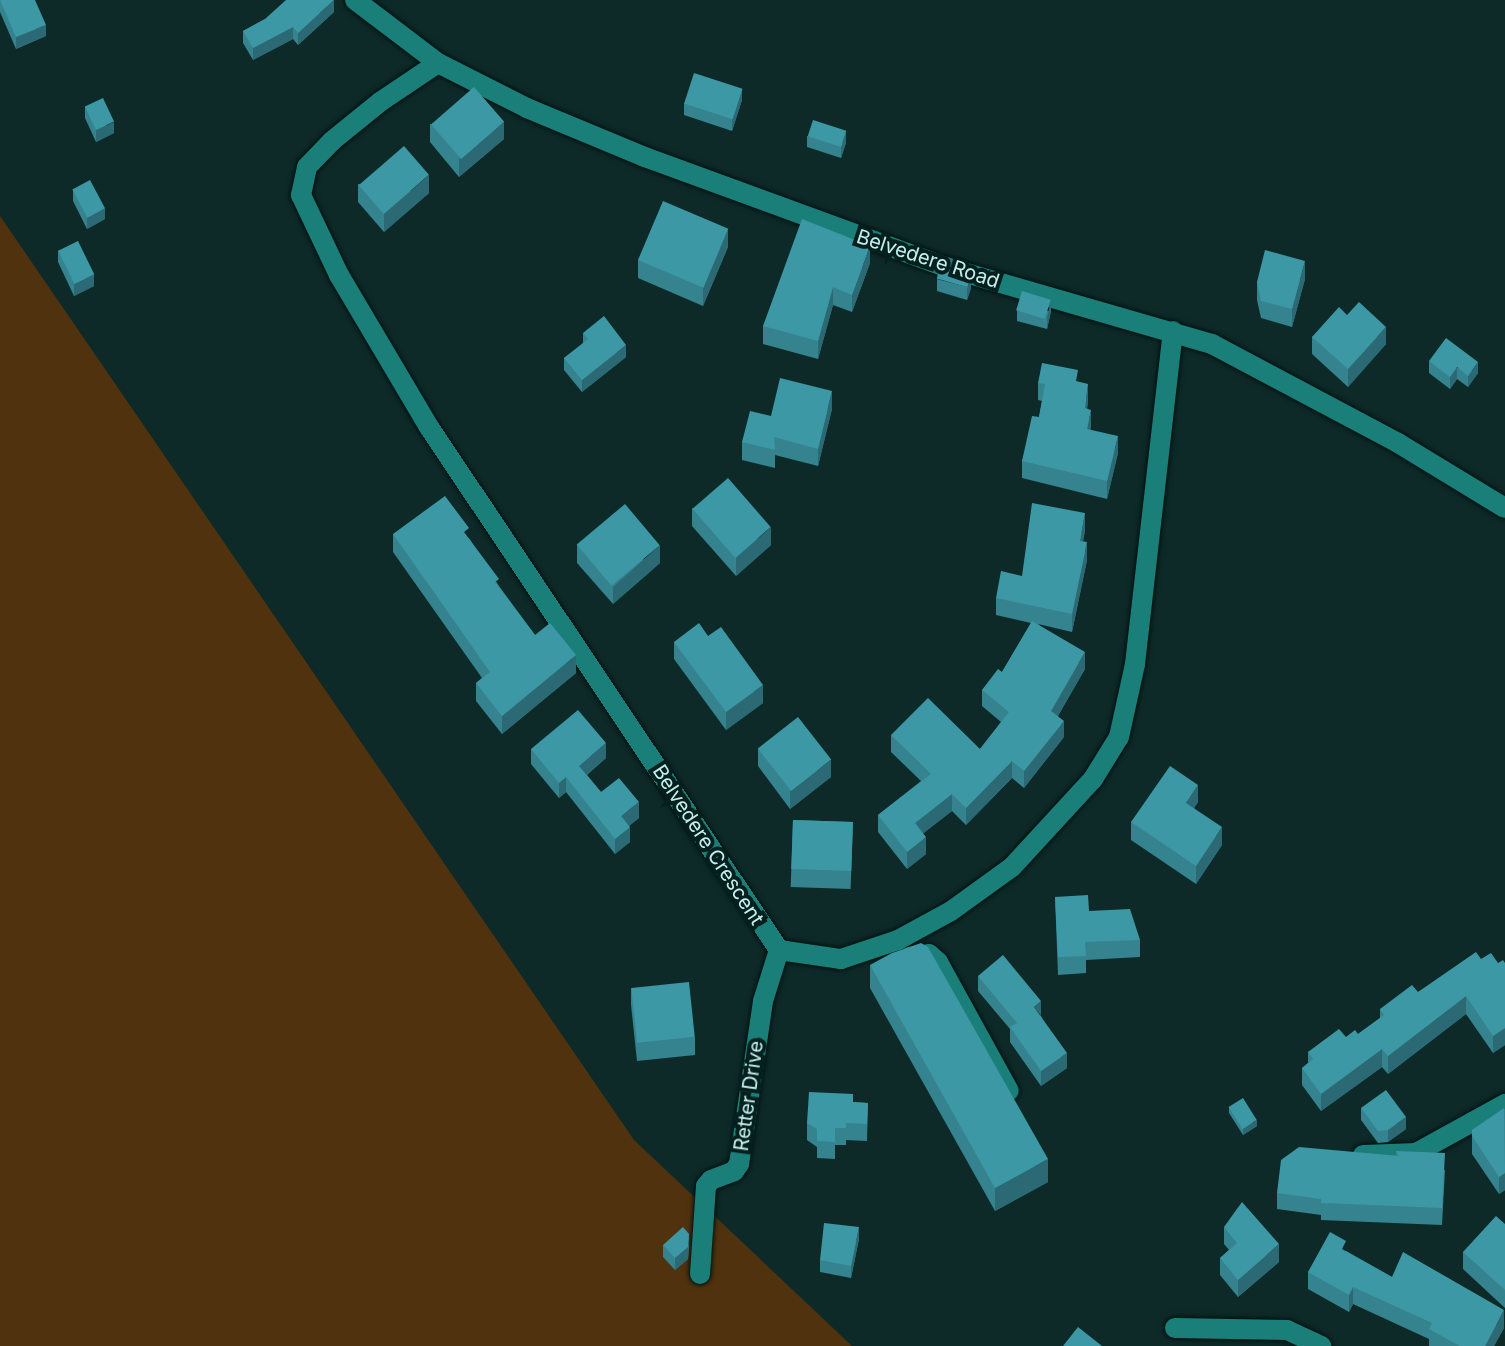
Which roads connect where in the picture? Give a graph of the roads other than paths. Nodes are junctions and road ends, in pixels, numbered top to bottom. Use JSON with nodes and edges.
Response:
{"nodes":[{"id":1,"x":355,"y":0,"type":"edge"},
{"id":2,"x":438,"y":63,"type":"junction"},
{"id":3,"x":1173,"y":331,"type":"junction"},
{"id":4,"x":1505,"y":508,"type":"edge"},
{"id":5,"x":873,"y":948,"type":"junction"},
{"id":6,"x":779,"y":950,"type":"junction"},
{"id":7,"x":1505,"y":1104,"type":"edge"},
{"id":8,"x":1019,"y":1109,"type":"edge"},
{"id":9,"x":1349,"y":1154,"type":"edge"},
{"id":10,"x":700,"y":1274,"type":"dead end"},
{"id":11,"x":1175,"y":1328,"type":"dead end"},
{"id":12,"x":1322,"y":1346,"type":"edge"}],
"edges":[{"from":1,"to":2,"type":"street","name":"Belvedere Road"},
{"from":2,"to":3,"type":"street","name":"Belvedere Road"},
{"from":2,"to":6,"type":"street","name":"Belvedere Crescent"},
{"from":3,"to":4,"type":"street","name":"Belvedere Road"},
{"from":3,"to":5,"type":"street"},
{"from":5,"to":6,"type":"street"},
{"from":5,"to":8,"type":"street"},
{"from":6,"to":10,"type":"street","name":"Retter Drive"},
{"from":7,"to":9,"type":"street"},
{"from":11,"to":12,"type":"street"}]}
